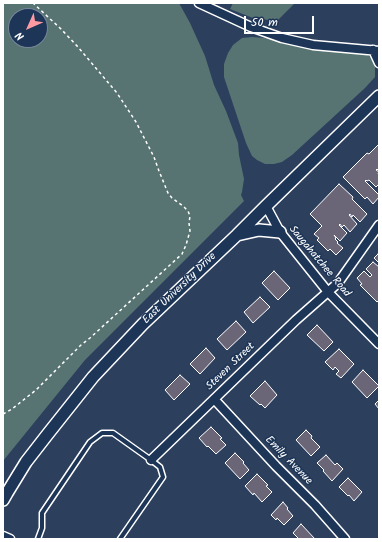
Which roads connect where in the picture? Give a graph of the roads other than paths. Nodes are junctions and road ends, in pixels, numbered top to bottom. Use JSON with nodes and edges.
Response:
{"nodes":[{"id":1,"x":199,"y":3,"type":"edge"},
{"id":2,"x":376,"y":50,"type":"edge"},
{"id":3,"x":379,"y":63,"type":"edge"},
{"id":4,"x":379,"y":96,"type":"edge"},
{"id":5,"x":266,"y":206,"type":"junction"},
{"id":6,"x":379,"y":225,"type":"edge"},
{"id":7,"x":280,"y":232,"type":"junction"},
{"id":8,"x":237,"y":236,"type":"junction"},
{"id":9,"x":328,"y":292,"type":"junction"},
{"id":10,"x":379,"y":344,"type":"edge"},
{"id":11,"x":214,"y":399,"type":"junction"},
{"id":12,"x":151,"y":460,"type":"junction"},
{"id":13,"x":3,"y":500,"type":"edge"},
{"id":14,"x":3,"y":536,"type":"edge"},
{"id":15,"x":10,"y":539,"type":"edge"},
{"id":16,"x":38,"y":539,"type":"edge"},
{"id":17,"x":120,"y":539,"type":"edge"},
{"id":18,"x":346,"y":539,"type":"edge"}],
"edges":[{"from":1,"to":2,"type":"street"},
{"from":2,"to":3,"type":"street"},
{"from":4,"to":5,"type":"main road","name":"East University Drive"},
{"from":5,"to":7,"type":"street","name":"Saugahatchee Road"},
{"from":5,"to":8,"type":"main road","name":"East University Drive"},
{"from":6,"to":9,"type":"street","name":"Steven Street"},
{"from":7,"to":8,"type":"main road"},
{"from":7,"to":9,"type":"street","name":"Saugahatchee Road"},
{"from":8,"to":13,"type":"main road","name":"East University Drive"},
{"from":9,"to":10,"type":"street","name":"Saugahatchee Road"},
{"from":9,"to":11,"type":"street","name":"Steven Street"},
{"from":11,"to":12,"type":"street","name":"Steven Street"},
{"from":11,"to":18,"type":"street","name":"Emily Avenue"},
{"from":12,"to":16,"type":"lane"},
{"from":12,"to":17,"type":"lane"},
{"from":14,"to":15,"type":"street"}]}
